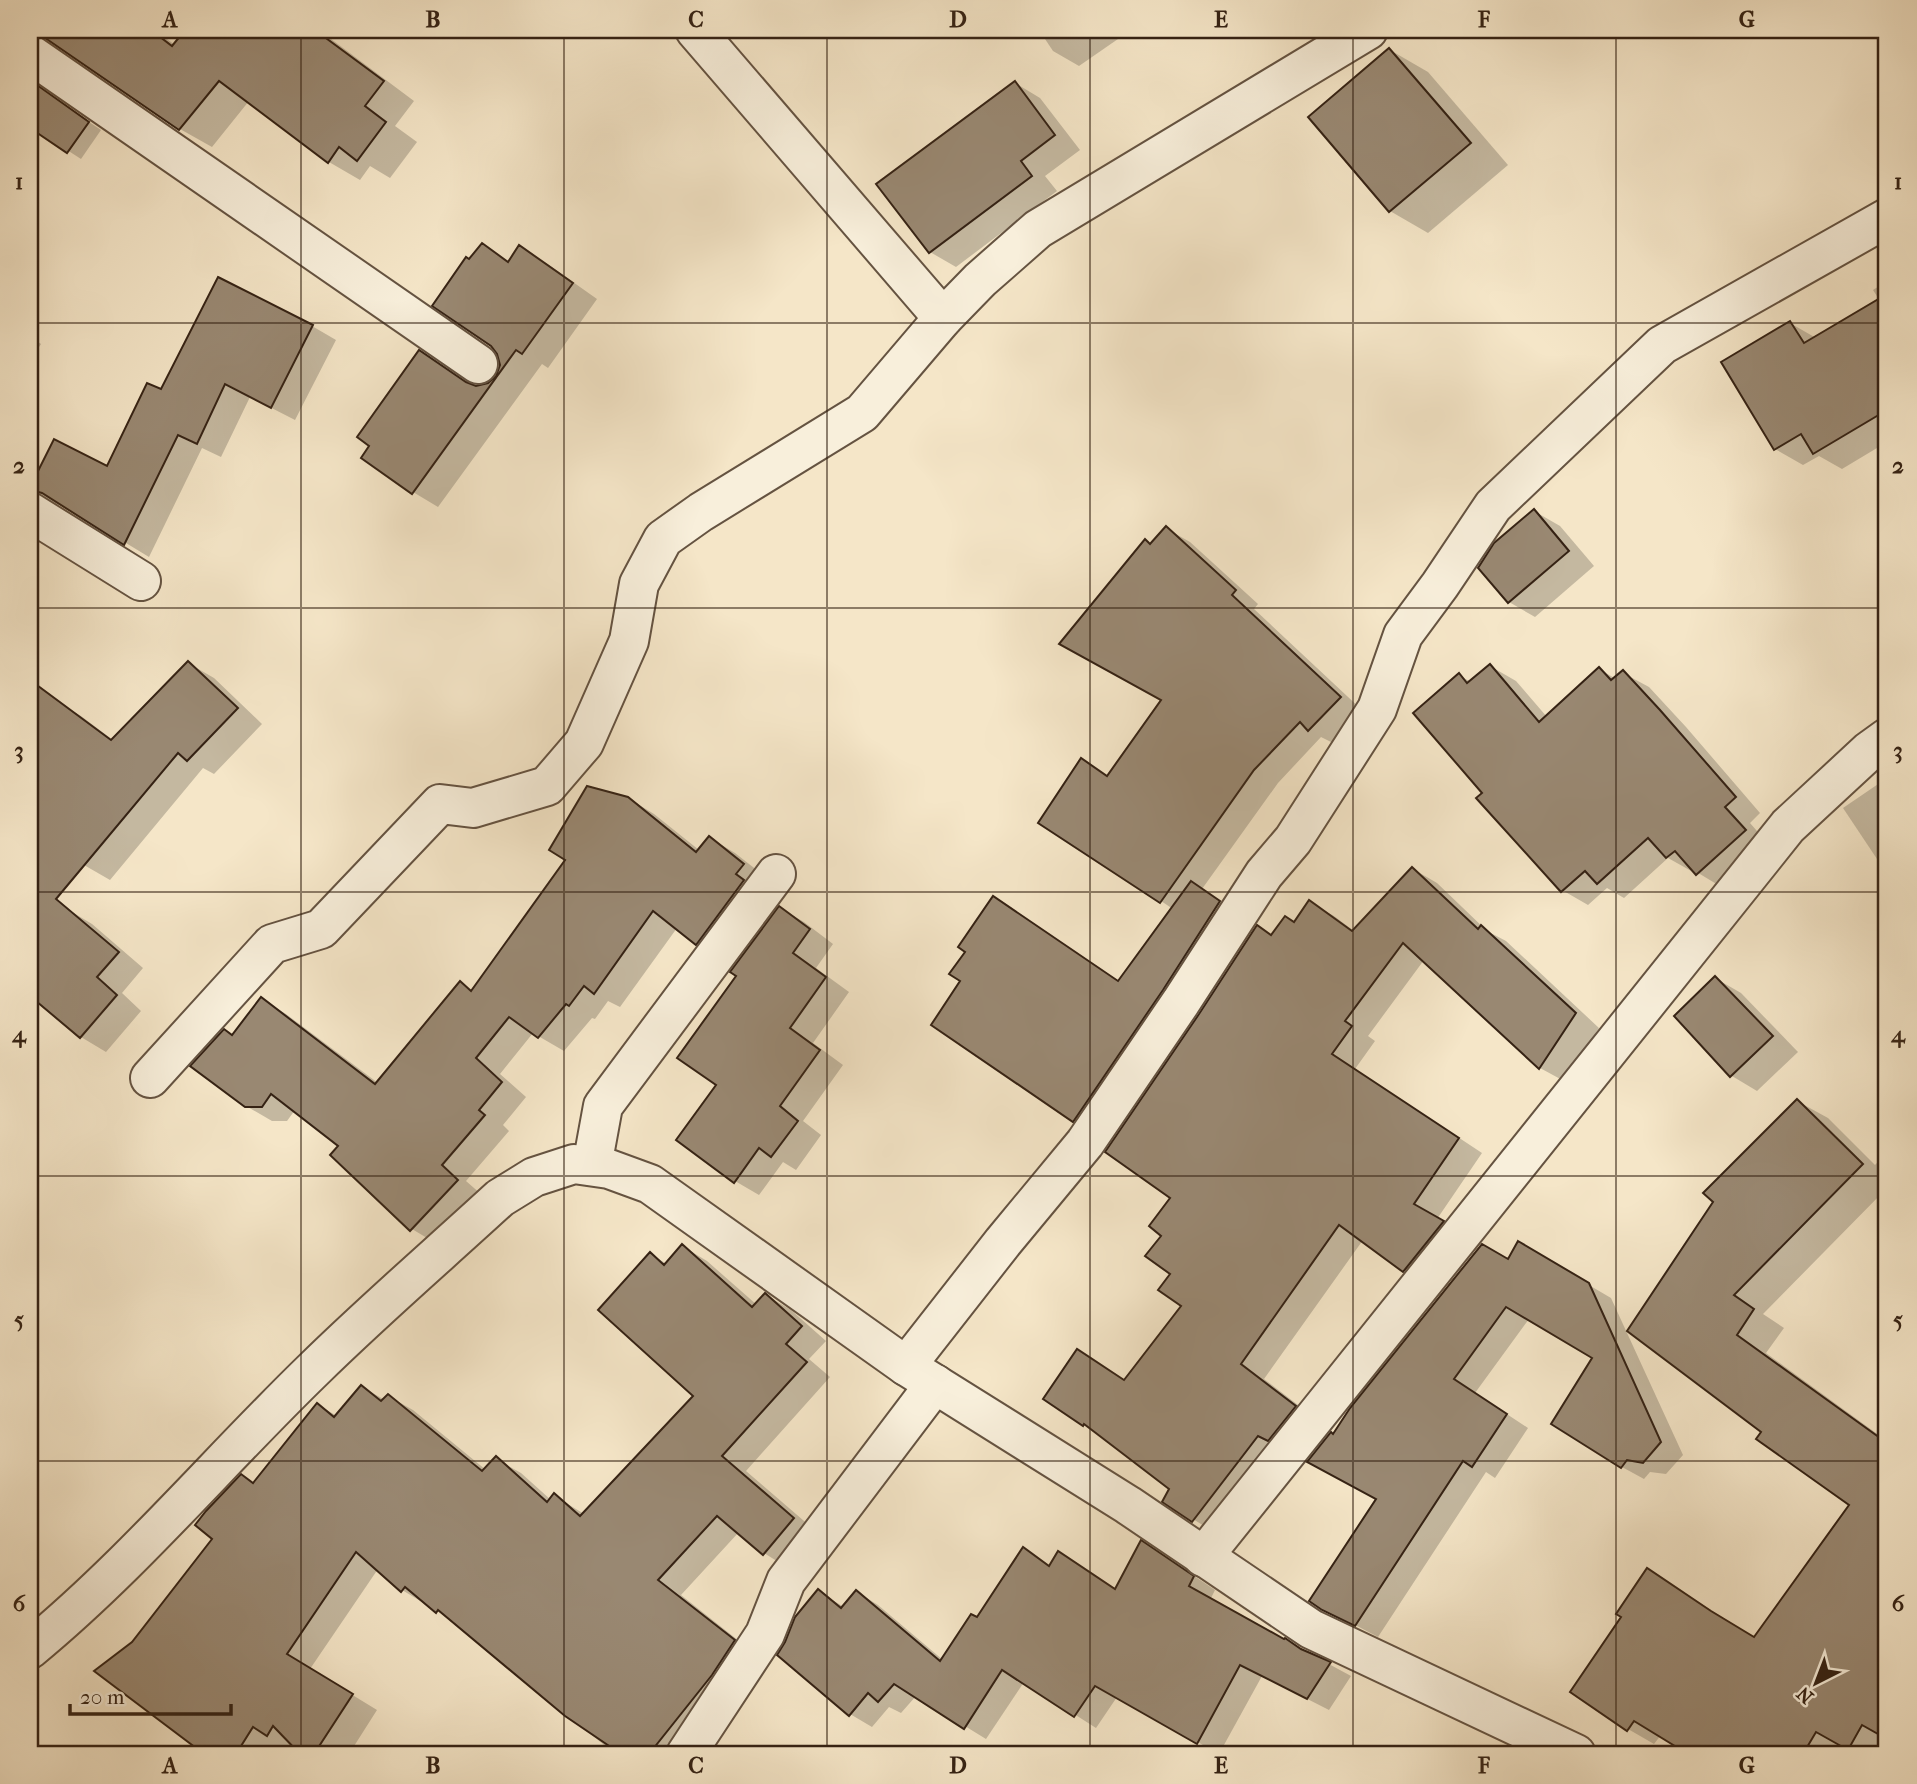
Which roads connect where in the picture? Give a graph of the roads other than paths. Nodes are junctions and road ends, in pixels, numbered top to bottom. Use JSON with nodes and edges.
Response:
{"nodes":[{"id":1,"x":695,"y":30,"type":"edge"},
{"id":2,"x":1368,"y":30,"type":"edge"},
{"id":3,"x":30,"y":54,"type":"edge"},
{"id":4,"x":1887,"y":218,"type":"edge"},
{"id":5,"x":943,"y":318,"type":"junction"},
{"id":6,"x":478,"y":364,"type":"dead end"},
{"id":7,"x":30,"y":512,"type":"edge"},
{"id":8,"x":141,"y":581,"type":"dead end"},
{"id":9,"x":1887,"y":738,"type":"edge"},
{"id":10,"x":776,"y":874,"type":"dead end"},
{"id":11,"x":150,"y":1078,"type":"dead end"},
{"id":12,"x":592,"y":1166,"type":"junction"},
{"id":13,"x":920,"y":1375,"type":"junction"},
{"id":14,"x":1203,"y":1558,"type":"junction"},
{"id":15,"x":30,"y":1649,"type":"edge"},
{"id":16,"x":1527,"y":1744,"type":"edge"},
{"id":17,"x":686,"y":1754,"type":"edge"},
{"id":18,"x":1576,"y":1754,"type":"edge"}],
"edges":[{"from":1,"to":5,"type":"street"},
{"from":2,"to":5,"type":"street"},
{"from":3,"to":6,"type":"street"},
{"from":4,"to":13,"type":"street"},
{"from":5,"to":11,"type":"street"},
{"from":7,"to":8,"type":"street"},
{"from":9,"to":14,"type":"street"},
{"from":10,"to":12,"type":"street"},
{"from":12,"to":13,"type":"street"},
{"from":12,"to":15,"type":"street"},
{"from":13,"to":14,"type":"street"},
{"from":13,"to":17,"type":"street"},
{"from":14,"to":16,"type":"street"},
{"from":16,"to":18,"type":"street"}]}
